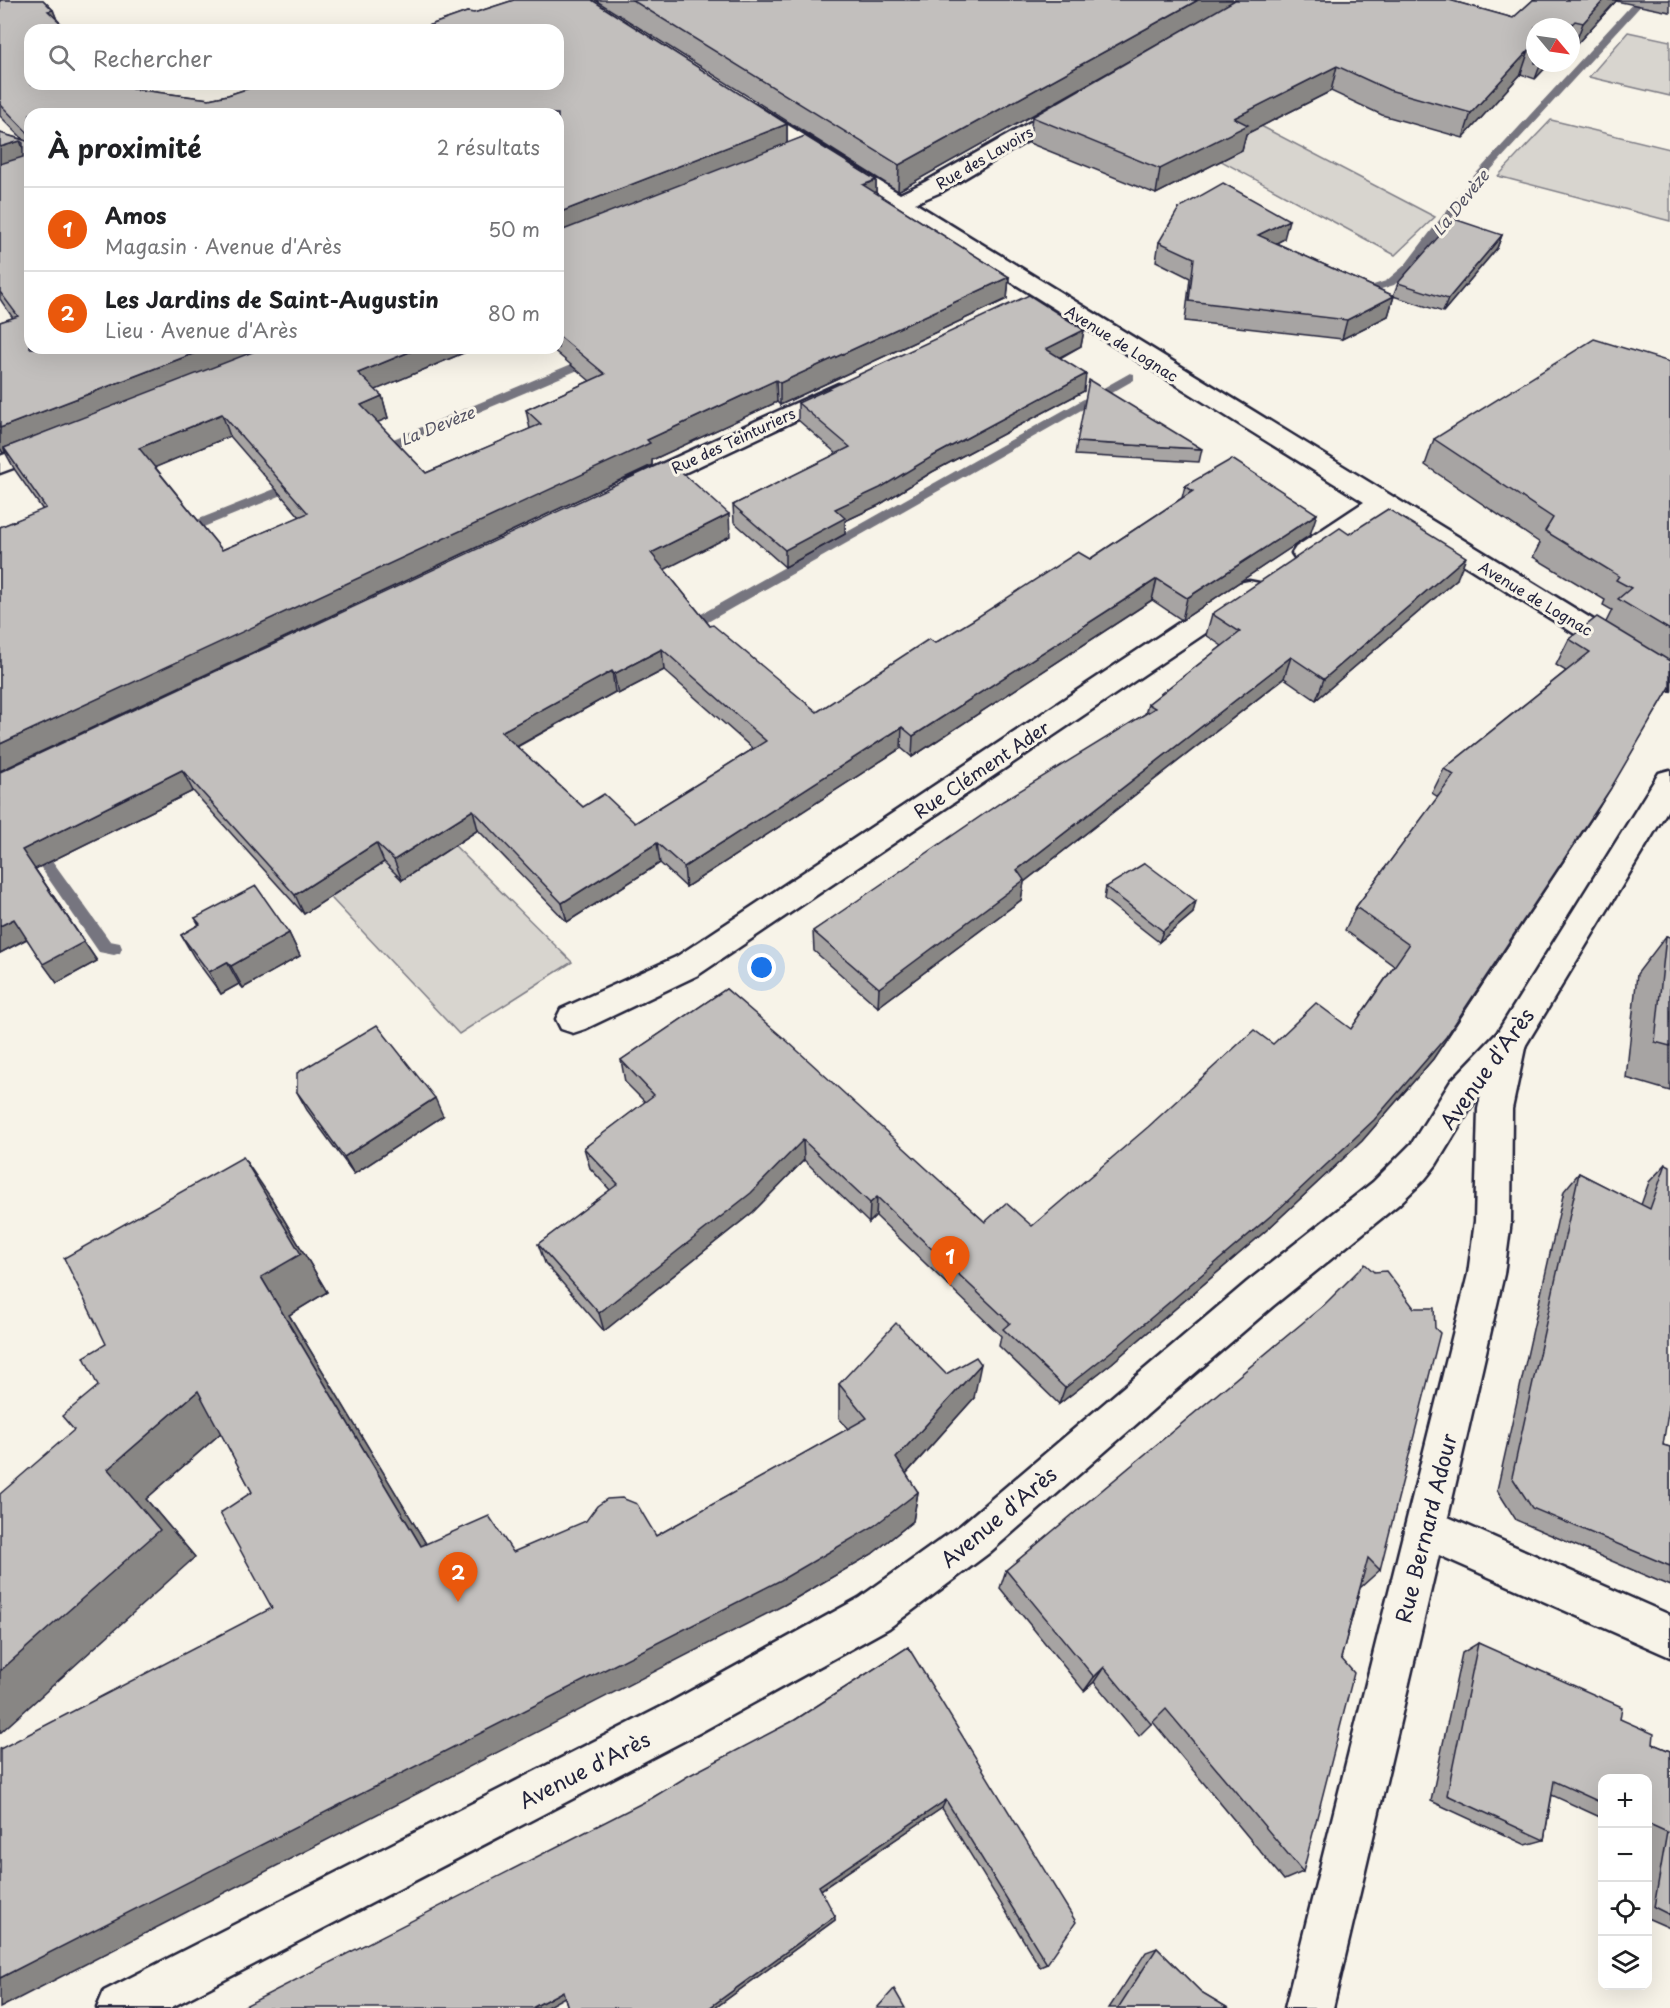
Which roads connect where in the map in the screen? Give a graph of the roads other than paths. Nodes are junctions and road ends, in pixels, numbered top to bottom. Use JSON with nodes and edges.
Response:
{"nodes":[{"id":1,"x":1090,"y":95,"type":"edge"},
{"id":2,"x":730,"y":97,"type":"edge"},
{"id":3,"x":808,"y":147,"type":"junction"},
{"id":4,"x":785,"y":156,"type":"edge"},
{"id":5,"x":899,"y":202,"type":"junction"},
{"id":6,"x":862,"y":379,"type":"edge"},
{"id":7,"x":77,"y":435,"type":"edge"},
{"id":8,"x":0,"y":465,"type":"edge"},
{"id":9,"x":614,"y":496,"type":"edge"},
{"id":10,"x":1381,"y":502,"type":"junction"},
{"id":11,"x":1670,"y":680,"type":"edge"},
{"id":12,"x":1670,"y":782,"type":"edge"},
{"id":13,"x":573,"y":1019,"type":"dead end"},
{"id":14,"x":1509,"y":1043,"type":"junction"},
{"id":15,"x":1425,"y":1528,"type":"junction"},
{"id":16,"x":1670,"y":1636,"type":"edge"},
{"id":17,"x":121,"y":2008,"type":"edge"},
{"id":18,"x":1309,"y":2008,"type":"edge"}],
"edges":[{"from":1,"to":5,"type":"street","name":"Rue des Lavoirs"},
{"from":2,"to":3,"type":"street","name":"Avenue de Lognac"},
{"from":3,"to":4,"type":"street"},
{"from":3,"to":5,"type":"street","name":"Avenue de Lognac"},
{"from":5,"to":10,"type":"street","name":"Avenue de Lognac"},
{"from":6,"to":9,"type":"street","name":"Rue des Teinturiers"},
{"from":7,"to":8,"type":"street"},
{"from":10,"to":11,"type":"street","name":"Avenue de Lognac"},
{"from":10,"to":13,"type":"street","name":"Rue Clément Ader"},
{"from":12,"to":14,"type":"street","name":"Avenue d'Arès"},
{"from":14,"to":15,"type":"street","name":"Rue Bernard Adour"},
{"from":14,"to":17,"type":"street","name":"Avenue d'Arès"},
{"from":15,"to":16,"type":"street"},
{"from":15,"to":18,"type":"street","name":"Rue Bernard Adour"}]}
